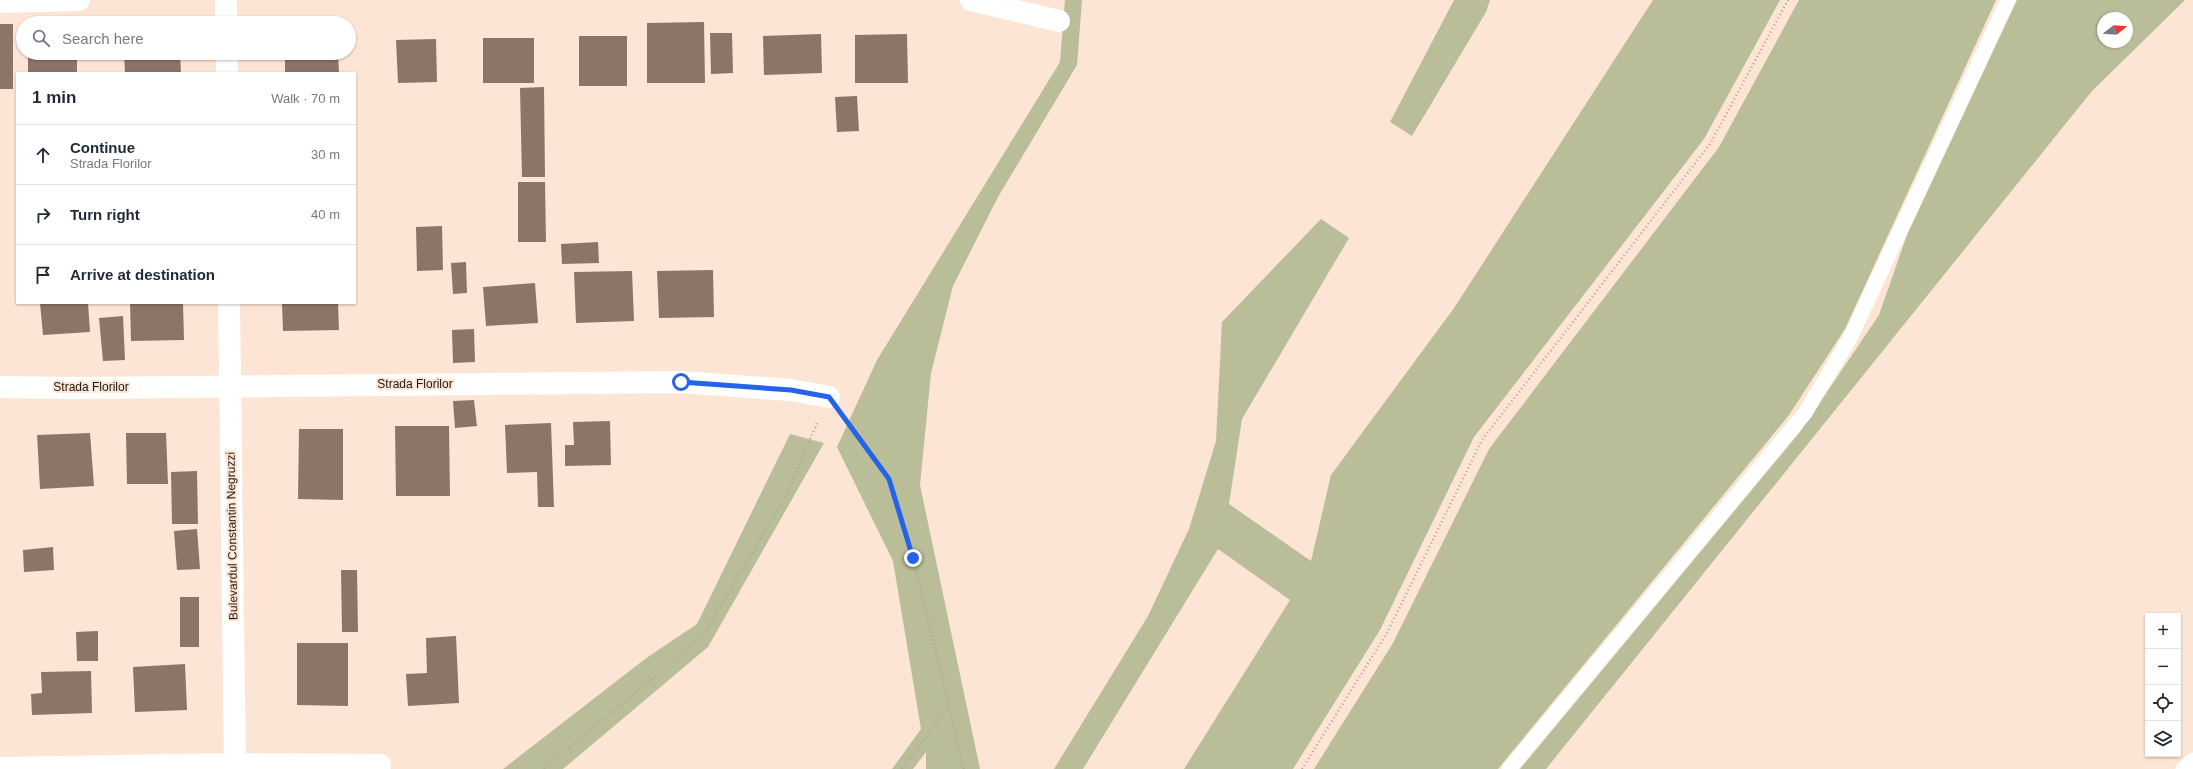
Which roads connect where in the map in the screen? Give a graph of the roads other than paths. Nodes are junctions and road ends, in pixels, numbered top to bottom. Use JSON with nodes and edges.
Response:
{"nodes":[{"id":1,"x":79,"y":0,"type":"edge"},
{"id":2,"x":226,"y":0,"type":"edge"},
{"id":3,"x":971,"y":0,"type":"edge"},
{"id":4,"x":2008,"y":0,"type":"edge"},
{"id":5,"x":0,"y":2,"type":"edge"},
{"id":6,"x":226,"y":16,"type":"edge"},
{"id":7,"x":1060,"y":21,"type":"dead end"},
{"id":8,"x":227,"y":60,"type":"edge"},
{"id":9,"x":227,"y":72,"type":"edge"},
{"id":10,"x":229,"y":304,"type":"edge"},
{"id":11,"x":230,"y":385,"type":"junction"},
{"id":12,"x":0,"y":387,"type":"edge"},
{"id":13,"x":829,"y":397,"type":"road end"},
{"id":14,"x":2193,"y":760,"type":"edge"},
{"id":15,"x":380,"y":765,"type":"dead end"},
{"id":16,"x":235,"y":766,"type":"edge"},
{"id":17,"x":0,"y":768,"type":"edge"},
{"id":18,"x":1509,"y":769,"type":"edge"},
{"id":19,"x":2184,"y":769,"type":"edge"}],
"edges":[{"from":1,"to":5,"type":"street"},
{"from":2,"to":6,"type":"street"},
{"from":3,"to":7,"type":"street"},
{"from":4,"to":18,"type":"lane"},
{"from":8,"to":9,"type":"street"},
{"from":10,"to":11,"type":"street","name":"Bulevardul Constantin Negruzzi"},
{"from":11,"to":12,"type":"street","name":"Strada Florilor"},
{"from":11,"to":13,"type":"street","name":"Strada Florilor"},
{"from":11,"to":16,"type":"street","name":"Bulevardul Constantin Negruzzi"},
{"from":14,"to":19,"type":"lane"},
{"from":15,"to":16,"type":"street"},
{"from":16,"to":17,"type":"street"}]}
